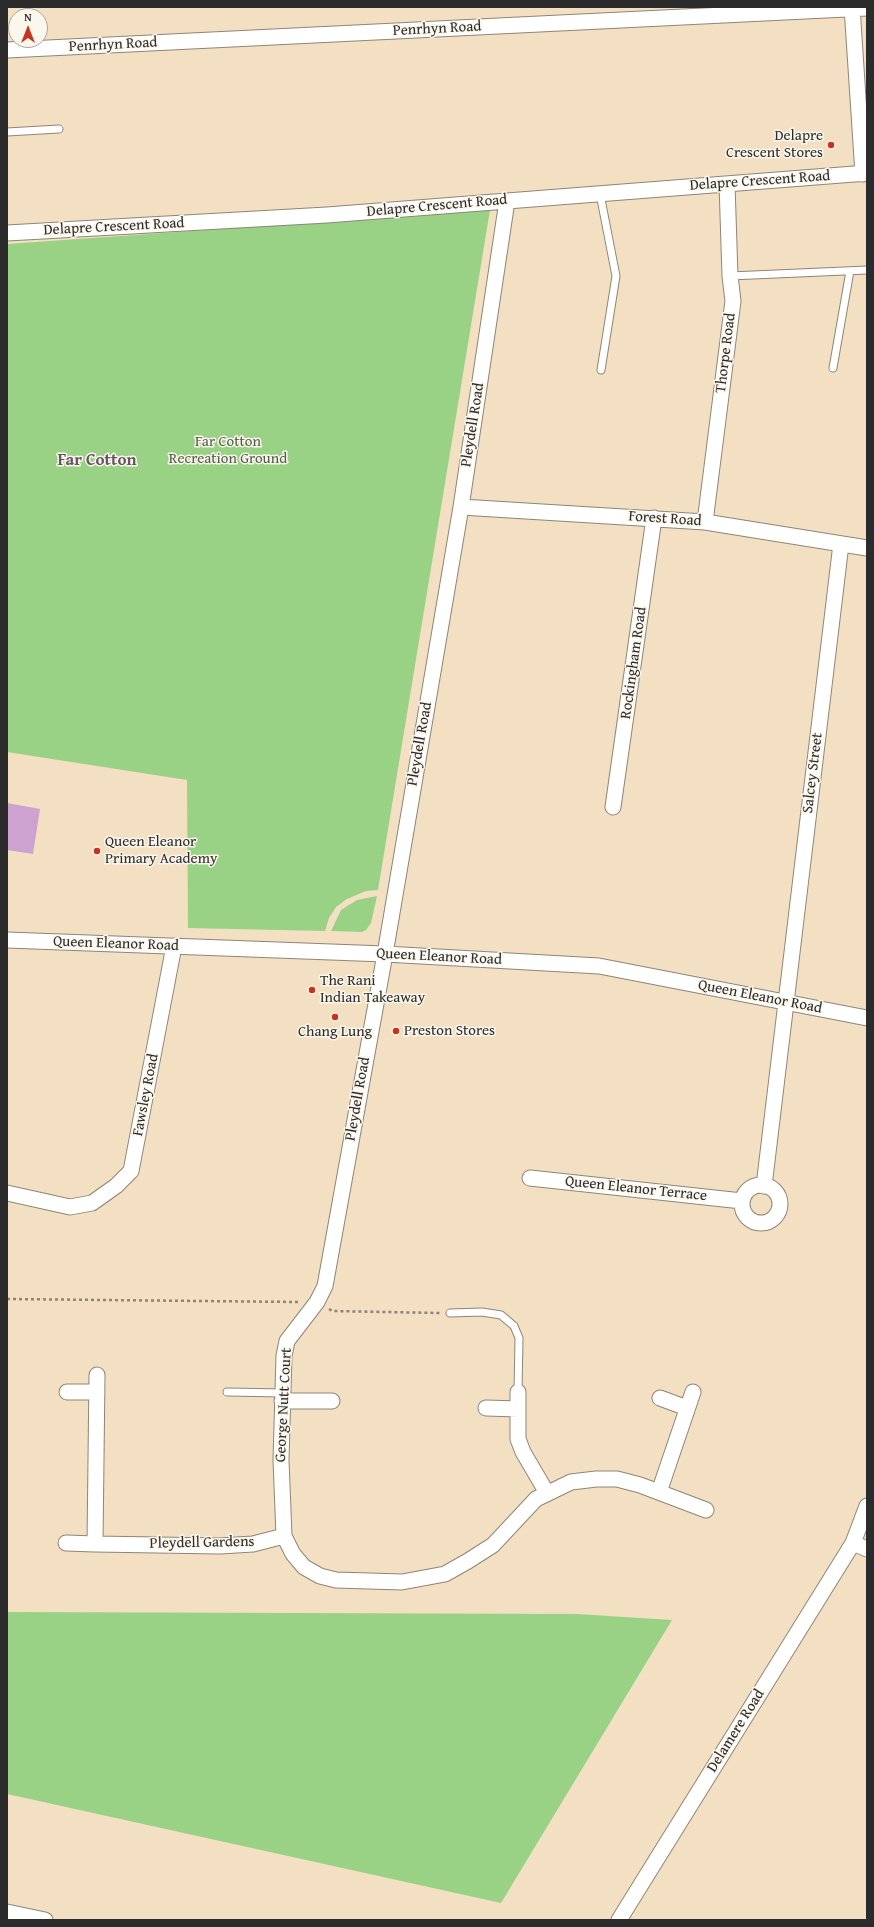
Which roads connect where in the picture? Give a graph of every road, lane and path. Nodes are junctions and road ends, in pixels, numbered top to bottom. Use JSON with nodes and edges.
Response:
{"nodes":[{"id":1,"x":852,"y":8,"type":"edge"},
{"id":2,"x":867,"y":8,"type":"edge"},
{"id":3,"x":7,"y":50,"type":"edge"},
{"id":4,"x":59,"y":129,"type":"dead end"},
{"id":5,"x":7,"y":132,"type":"edge"},
{"id":6,"x":865,"y":173,"type":"edge"},
{"id":7,"x":727,"y":184,"type":"junction"},
{"id":8,"x":600,"y":194,"type":"junction"},
{"id":9,"x":507,"y":201,"type":"junction"},
{"id":10,"x":7,"y":233,"type":"edge"},
{"id":11,"x":867,"y":270,"type":"edge"},
{"id":12,"x":850,"y":271,"type":"junction"},
{"id":13,"x":730,"y":276,"type":"junction"},
{"id":14,"x":833,"y":368,"type":"dead end"},
{"id":15,"x":601,"y":370,"type":"dead end"},
{"id":16,"x":461,"y":507,"type":"junction"},
{"id":17,"x":654,"y":518,"type":"junction"},
{"id":18,"x":705,"y":522,"type":"junction"},
{"id":19,"x":841,"y":544,"type":"junction"},
{"id":20,"x":867,"y":548,"type":"edge"},
{"id":21,"x":613,"y":807,"type":"dead end"},
{"id":22,"x":7,"y":940,"type":"edge"},
{"id":23,"x":174,"y":946,"type":"junction"},
{"id":24,"x":385,"y":954,"type":"junction"},
{"id":25,"x":785,"y":1002,"type":"junction"},
{"id":26,"x":867,"y":1018,"type":"edge"},
{"id":27,"x":530,"y":1178,"type":"dead end"},
{"id":28,"x":764,"y":1186,"type":"junction"},
{"id":29,"x":7,"y":1193,"type":"edge"},
{"id":30,"x":742,"y":1201,"type":"junction"},
{"id":31,"x":325,"y":1286,"type":"joint"},
{"id":32,"x":7,"y":1298,"type":"edge"},
{"id":33,"x":317,"y":1302,"type":"junction"},
{"id":34,"x":450,"y":1313,"type":"joint"},
{"id":35,"x":97,"y":1375,"type":"dead end"},
{"id":36,"x":67,"y":1392,"type":"dead end"},
{"id":37,"x":97,"y":1392,"type":"junction"},
{"id":38,"x":226,"y":1392,"type":"dead end"},
{"id":39,"x":518,"y":1392,"type":"joint"},
{"id":40,"x":693,"y":1392,"type":"dead end"},
{"id":41,"x":283,"y":1397,"type":"junction"},
{"id":42,"x":660,"y":1398,"type":"dead end"},
{"id":43,"x":332,"y":1401,"type":"dead end"},
{"id":44,"x":486,"y":1408,"type":"dead end"},
{"id":45,"x":687,"y":1408,"type":"junction"},
{"id":46,"x":518,"y":1409,"type":"junction"},
{"id":47,"x":659,"y":1492,"type":"junction"},
{"id":48,"x":547,"y":1493,"type":"junction"},
{"id":49,"x":867,"y":1506,"type":"edge"},
{"id":50,"x":706,"y":1510,"type":"dead end"},
{"id":51,"x":284,"y":1536,"type":"junction"},
{"id":52,"x":66,"y":1543,"type":"dead end"},
{"id":53,"x":853,"y":1543,"type":"junction"},
{"id":54,"x":95,"y":1544,"type":"junction"},
{"id":55,"x":867,"y":1549,"type":"edge"},
{"id":56,"x":7,"y":1912,"type":"edge"},
{"id":57,"x":45,"y":1920,"type":"edge"},
{"id":58,"x":619,"y":1920,"type":"edge"}],
"edges":[{"from":1,"to":2,"type":"street","name":"Penrhyn Road"},
{"from":1,"to":3,"type":"street","name":"Penrhyn Road"},
{"from":1,"to":6,"type":"street"},
{"from":4,"to":5,"type":"lane"},
{"from":6,"to":7,"type":"street","name":"Delapre Crescent Road"},
{"from":7,"to":8,"type":"street","name":"Delapre Crescent Road"},
{"from":7,"to":13,"type":"street","name":"Thorpe Road"},
{"from":8,"to":9,"type":"street","name":"Delapre Crescent Road"},
{"from":8,"to":15,"type":"lane"},
{"from":9,"to":10,"type":"street","name":"Delapre Crescent Road"},
{"from":9,"to":16,"type":"street","name":"Pleydell Road"},
{"from":11,"to":12,"type":"lane"},
{"from":12,"to":13,"type":"lane"},
{"from":12,"to":14,"type":"lane"},
{"from":13,"to":18,"type":"street","name":"Thorpe Road"},
{"from":16,"to":17,"type":"street","name":"Forest Road"},
{"from":16,"to":24,"type":"street","name":"Pleydell Road"},
{"from":17,"to":18,"type":"street","name":"Forest Road"},
{"from":17,"to":21,"type":"street","name":"Rockingham Road"},
{"from":18,"to":19,"type":"street","name":"Forest Road"},
{"from":19,"to":20,"type":"street","name":"Forest Road"},
{"from":19,"to":25,"type":"street","name":"Salcey Street"},
{"from":22,"to":23,"type":"street","name":"Queen Eleanor Road"},
{"from":23,"to":24,"type":"street","name":"Queen Eleanor Road"},
{"from":23,"to":29,"type":"street","name":"Fawsley Road"},
{"from":24,"to":25,"type":"street","name":"Queen Eleanor Road"},
{"from":24,"to":31,"type":"street","name":"Pleydell Road"},
{"from":25,"to":26,"type":"street","name":"Queen Eleanor Road"},
{"from":25,"to":28,"type":"street"},
{"from":27,"to":30,"type":"street","name":"Queen Eleanor Terrace"},
{"from":28,"to":30,"type":"street"},
{"from":28,"to":30,"type":"street"},
{"from":31,"to":33,"type":"street","name":"George Nutt Court"},
{"from":32,"to":33,"type":"path"},
{"from":33,"to":34,"type":"path"},
{"from":33,"to":41,"type":"street","name":"George Nutt Court"},
{"from":34,"to":39,"type":"lane"},
{"from":35,"to":37,"type":"street"},
{"from":36,"to":37,"type":"street"},
{"from":37,"to":54,"type":"street"},
{"from":38,"to":41,"type":"lane"},
{"from":39,"to":46,"type":"street"},
{"from":40,"to":45,"type":"street"},
{"from":41,"to":43,"type":"street"},
{"from":41,"to":51,"type":"street","name":"George Nutt Court"},
{"from":42,"to":45,"type":"street"},
{"from":44,"to":46,"type":"street"},
{"from":45,"to":47,"type":"street"},
{"from":46,"to":48,"type":"street"},
{"from":47,"to":48,"type":"street"},
{"from":47,"to":50,"type":"street"},
{"from":48,"to":51,"type":"street"},
{"from":49,"to":53,"type":"street","name":"Delamere Road"},
{"from":51,"to":54,"type":"street","name":"Pleydell Gardens"},
{"from":52,"to":54,"type":"street","name":"Pleydell Gardens"},
{"from":53,"to":55,"type":"street"},
{"from":53,"to":58,"type":"street","name":"Delamere Road"},
{"from":56,"to":57,"type":"street"}]}
